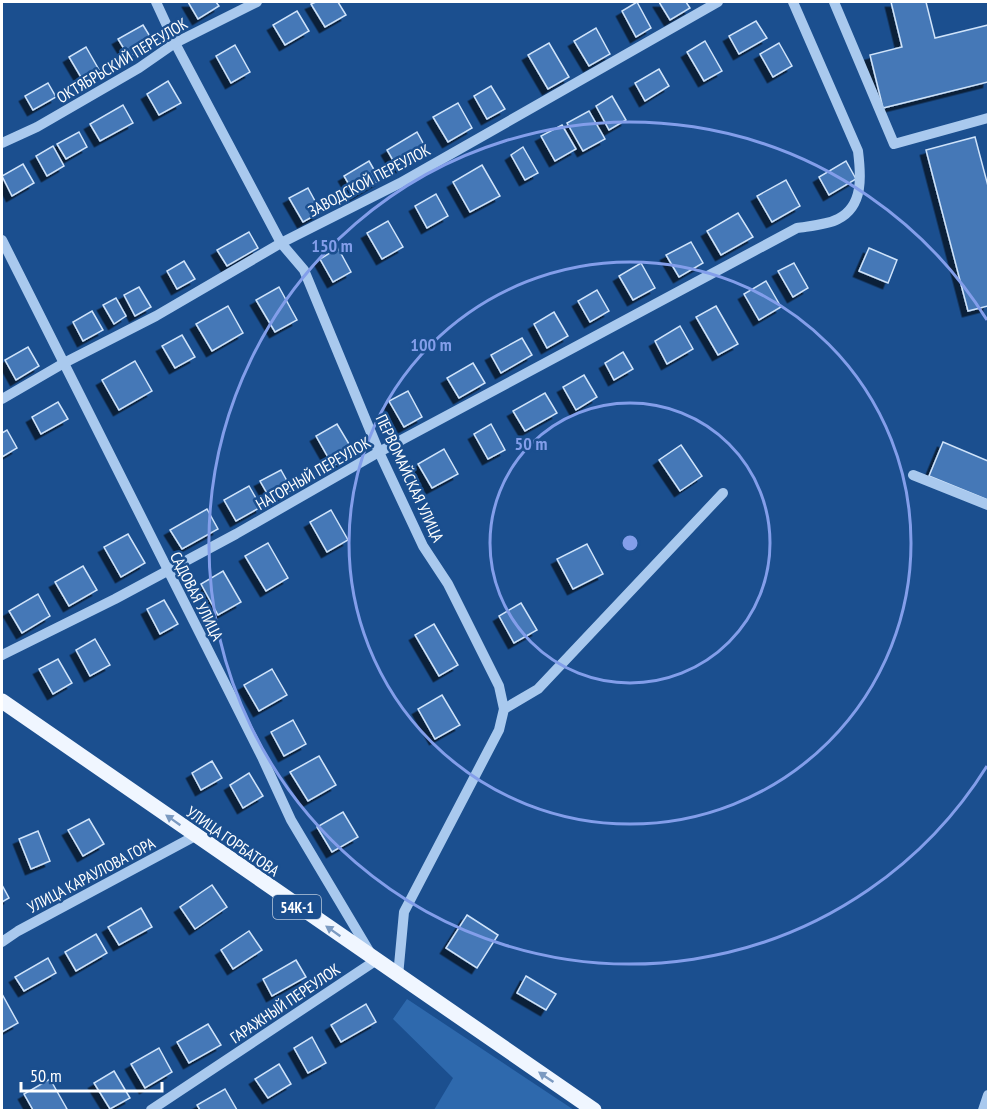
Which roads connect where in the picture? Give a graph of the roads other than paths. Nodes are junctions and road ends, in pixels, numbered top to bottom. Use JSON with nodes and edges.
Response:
{"nodes":[{"id":1,"x":156,"y":2,"type":"edge"},
{"id":2,"x":257,"y":2,"type":"edge"},
{"id":3,"x":718,"y":2,"type":"edge"},
{"id":4,"x":793,"y":2,"type":"edge"},
{"id":5,"x":834,"y":2,"type":"edge"},
{"id":6,"x":175,"y":43,"type":"junction"},
{"id":7,"x":988,"y":118,"type":"edge"},
{"id":8,"x":2,"y":143,"type":"edge"},
{"id":9,"x":2,"y":240,"type":"edge"},
{"id":10,"x":281,"y":243,"type":"junction"},
{"id":11,"x":64,"y":363,"type":"junction"},
{"id":12,"x":2,"y":399,"type":"edge"},
{"id":13,"x":379,"y":452,"type":"junction"},
{"id":14,"x":913,"y":475,"type":"dead end"},
{"id":15,"x":723,"y":493,"type":"dead end"},
{"id":16,"x":988,"y":505,"type":"edge"},
{"id":17,"x":167,"y":571,"type":"junction"},
{"id":18,"x":2,"y":655,"type":"edge"},
{"id":19,"x":2,"y":701,"type":"edge"},
{"id":20,"x":504,"y":709,"type":"junction"},
{"id":21,"x":195,"y":836,"type":"junction"},
{"id":22,"x":2,"y":942,"type":"edge"},
{"id":23,"x":375,"y":961,"type":"junction"},
{"id":24,"x":398,"y":976,"type":"junction"},
{"id":25,"x":988,"y":1095,"type":"edge"},
{"id":26,"x":151,"y":1110,"type":"edge"},
{"id":27,"x":594,"y":1110,"type":"edge"},
{"id":28,"x":983,"y":1110,"type":"edge"}],
"edges":[{"from":1,"to":6,"type":"street","name":"ПЕРВОМАЙСКАЯ УЛИЦА"},
{"from":2,"to":6,"type":"street","name":"ОКТЯБРЬСКИЙ ПЕРЕУЛОК"},
{"from":3,"to":10,"type":"street","name":"ЗАВОДСКОЙ ПЕРЕУЛОК"},
{"from":4,"to":13,"type":"street","name":"НАГОРНЫЙ ПЕРЕУЛОК"},
{"from":5,"to":7,"type":"street"},
{"from":6,"to":8,"type":"street","name":"ОКТЯБРЬСКИЙ ПЕРЕУЛОК"},
{"from":6,"to":10,"type":"street","name":"ПЕРВОМАЙСКАЯ УЛИЦА"},
{"from":9,"to":11,"type":"street","name":"САДОВАЯ УЛИЦА"},
{"from":10,"to":11,"type":"street","name":"ЗАВОДСКОЙ ПЕРЕУЛОК"},
{"from":10,"to":13,"type":"street","name":"ПЕРВОМАЙСКАЯ УЛИЦА"},
{"from":11,"to":12,"type":"street","name":"ЗАВОДСКОЙ ПЕРЕУЛОК"},
{"from":11,"to":17,"type":"street","name":"САДОВАЯ УЛИЦА"},
{"from":13,"to":17,"type":"street","name":"НАГОРНЫЙ ПЕРЕУЛОК"},
{"from":13,"to":20,"type":"street","name":"ПЕРВОМАЙСКАЯ УЛИЦА"},
{"from":14,"to":16,"type":"street"},
{"from":15,"to":20,"type":"street"},
{"from":17,"to":18,"type":"street","name":"НАГОРНЫЙ ПЕРЕУЛОК"},
{"from":17,"to":23,"type":"street","name":"САДОВАЯ УЛИЦА"},
{"from":21,"to":19,"type":"main road","name":"УЛИЦА ГОРБАТОВА","number":"54К-1","one_way":true},
{"from":20,"to":24,"type":"street"},
{"from":21,"to":22,"type":"street","name":"УЛИЦА КАРАУЛОВА ГОРА"},
{"from":23,"to":21,"type":"main road","name":"УЛИЦА ГОРБАТОВА","number":"54К-1","one_way":true},
{"from":23,"to":24,"type":"main road","name":"УЛИЦА ГОРБАТОВА","number":"54К-1"},
{"from":23,"to":26,"type":"street","name":"ГАРАЖНЫЙ ПЕРЕУЛОК"},
{"from":27,"to":24,"type":"main road","name":"УЛИЦА ГОРБАТОВА","number":"54К-1","one_way":true},
{"from":25,"to":28,"type":"street"}]}
